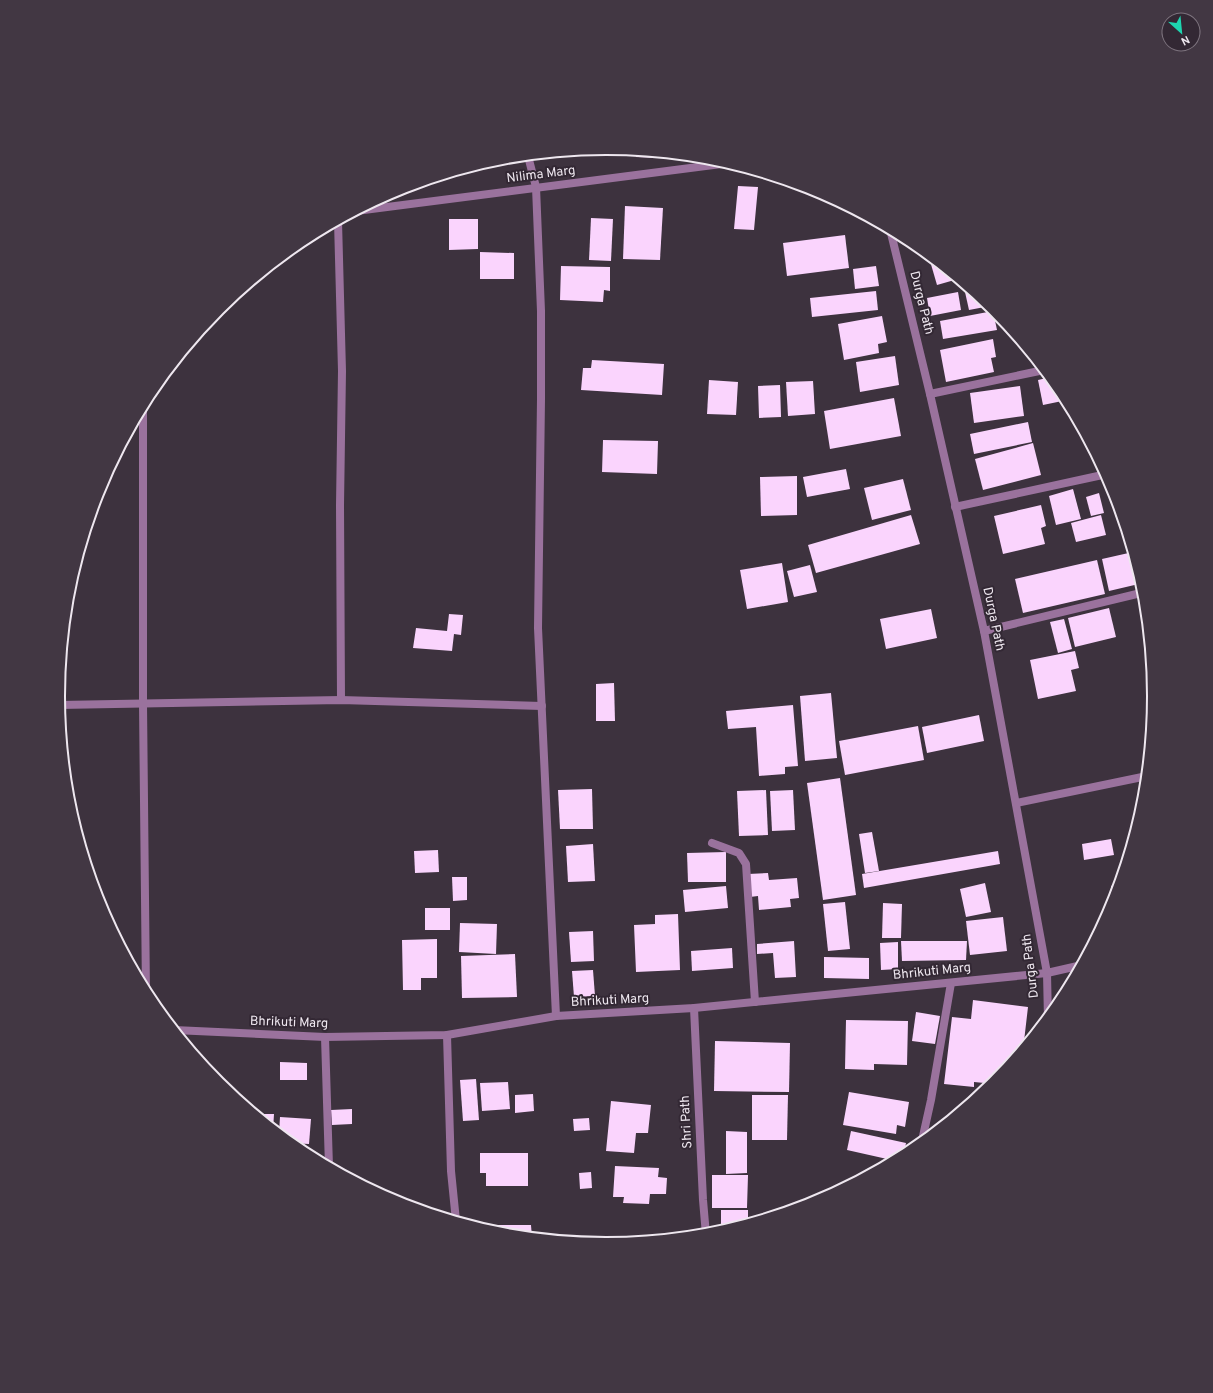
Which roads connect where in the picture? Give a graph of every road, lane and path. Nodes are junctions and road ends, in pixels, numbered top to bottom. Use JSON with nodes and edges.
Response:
{"nodes":[{"id":1,"x":529,"y":161,"type":"edge"},
{"id":2,"x":701,"y":163,"type":"edge"},
{"id":3,"x":536,"y":187,"type":"junction"},
{"id":4,"x":371,"y":209,"type":"edge"},
{"id":5,"x":338,"y":227,"type":"edge"},
{"id":6,"x":892,"y":237,"type":"edge"},
{"id":7,"x":1039,"y":371,"type":"edge"},
{"id":8,"x":930,"y":394,"type":"junction"},
{"id":9,"x":143,"y":418,"type":"edge"},
{"id":10,"x":1101,"y":475,"type":"edge"},
{"id":11,"x":955,"y":507,"type":"junction"},
{"id":12,"x":1138,"y":594,"type":"edge"},
{"id":13,"x":984,"y":631,"type":"junction"},
{"id":14,"x":341,"y":700,"type":"junction"},
{"id":15,"x":143,"y":704,"type":"junction"},
{"id":16,"x":65,"y":705,"type":"edge"},
{"id":17,"x":542,"y":706,"type":"junction"},
{"id":18,"x":1142,"y":777,"type":"edge"},
{"id":19,"x":1016,"y":803,"type":"junction"},
{"id":20,"x":712,"y":843,"type":"dead end"},
{"id":21,"x":1075,"y":967,"type":"edge"},
{"id":22,"x":1047,"y":973,"type":"junction"},
{"id":23,"x":146,"y":980,"type":"edge"},
{"id":24,"x":951,"y":983,"type":"junction"},
{"id":25,"x":755,"y":1002,"type":"junction"},
{"id":26,"x":694,"y":1008,"type":"junction"},
{"id":27,"x":1048,"y":1010,"type":"edge"},
{"id":28,"x":556,"y":1016,"type":"junction"},
{"id":29,"x":180,"y":1030,"type":"edge"},
{"id":30,"x":447,"y":1035,"type":"junction"},
{"id":31,"x":325,"y":1037,"type":"junction"},
{"id":32,"x":923,"y":1135,"type":"edge"},
{"id":33,"x":329,"y":1161,"type":"edge"},
{"id":34,"x":456,"y":1217,"type":"edge"},
{"id":35,"x":705,"y":1229,"type":"edge"}],
"edges":[{"from":1,"to":3,"type":"street"},
{"from":2,"to":3,"type":"street","name":"Nilima Marg"},
{"from":3,"to":4,"type":"street","name":"Nilima Marg"},
{"from":3,"to":17,"type":"street"},
{"from":5,"to":14,"type":"street"},
{"from":6,"to":8,"type":"street","name":"Durga Path"},
{"from":7,"to":8,"type":"street"},
{"from":8,"to":11,"type":"street","name":"Durga Path"},
{"from":9,"to":15,"type":"street"},
{"from":10,"to":11,"type":"street"},
{"from":11,"to":13,"type":"street","name":"Durga Path"},
{"from":12,"to":13,"type":"street"},
{"from":13,"to":19,"type":"street","name":"Durga Path"},
{"from":14,"to":15,"type":"street"},
{"from":14,"to":17,"type":"street"},
{"from":15,"to":16,"type":"street"},
{"from":15,"to":23,"type":"street"},
{"from":17,"to":28,"type":"street"},
{"from":18,"to":19,"type":"street"},
{"from":19,"to":22,"type":"street","name":"Durga Path"},
{"from":20,"to":25,"type":"street"},
{"from":21,"to":22,"type":"street","name":"Bhrikuti Marg"},
{"from":22,"to":24,"type":"street","name":"Bhrikuti Marg"},
{"from":22,"to":27,"type":"street","name":"Durga Path"},
{"from":24,"to":25,"type":"street","name":"Bhrikuti Marg"},
{"from":24,"to":32,"type":"street"},
{"from":25,"to":26,"type":"street","name":"Bhrikuti Marg"},
{"from":26,"to":28,"type":"street","name":"Bhrikuti Marg"},
{"from":26,"to":35,"type":"street","name":"Shri Path"},
{"from":28,"to":30,"type":"street","name":"Bhrikuti Marg"},
{"from":29,"to":31,"type":"street","name":"Bhrikuti Marg"},
{"from":30,"to":31,"type":"street","name":"Bhrikuti Marg"},
{"from":30,"to":34,"type":"street"},
{"from":31,"to":33,"type":"street"}]}
